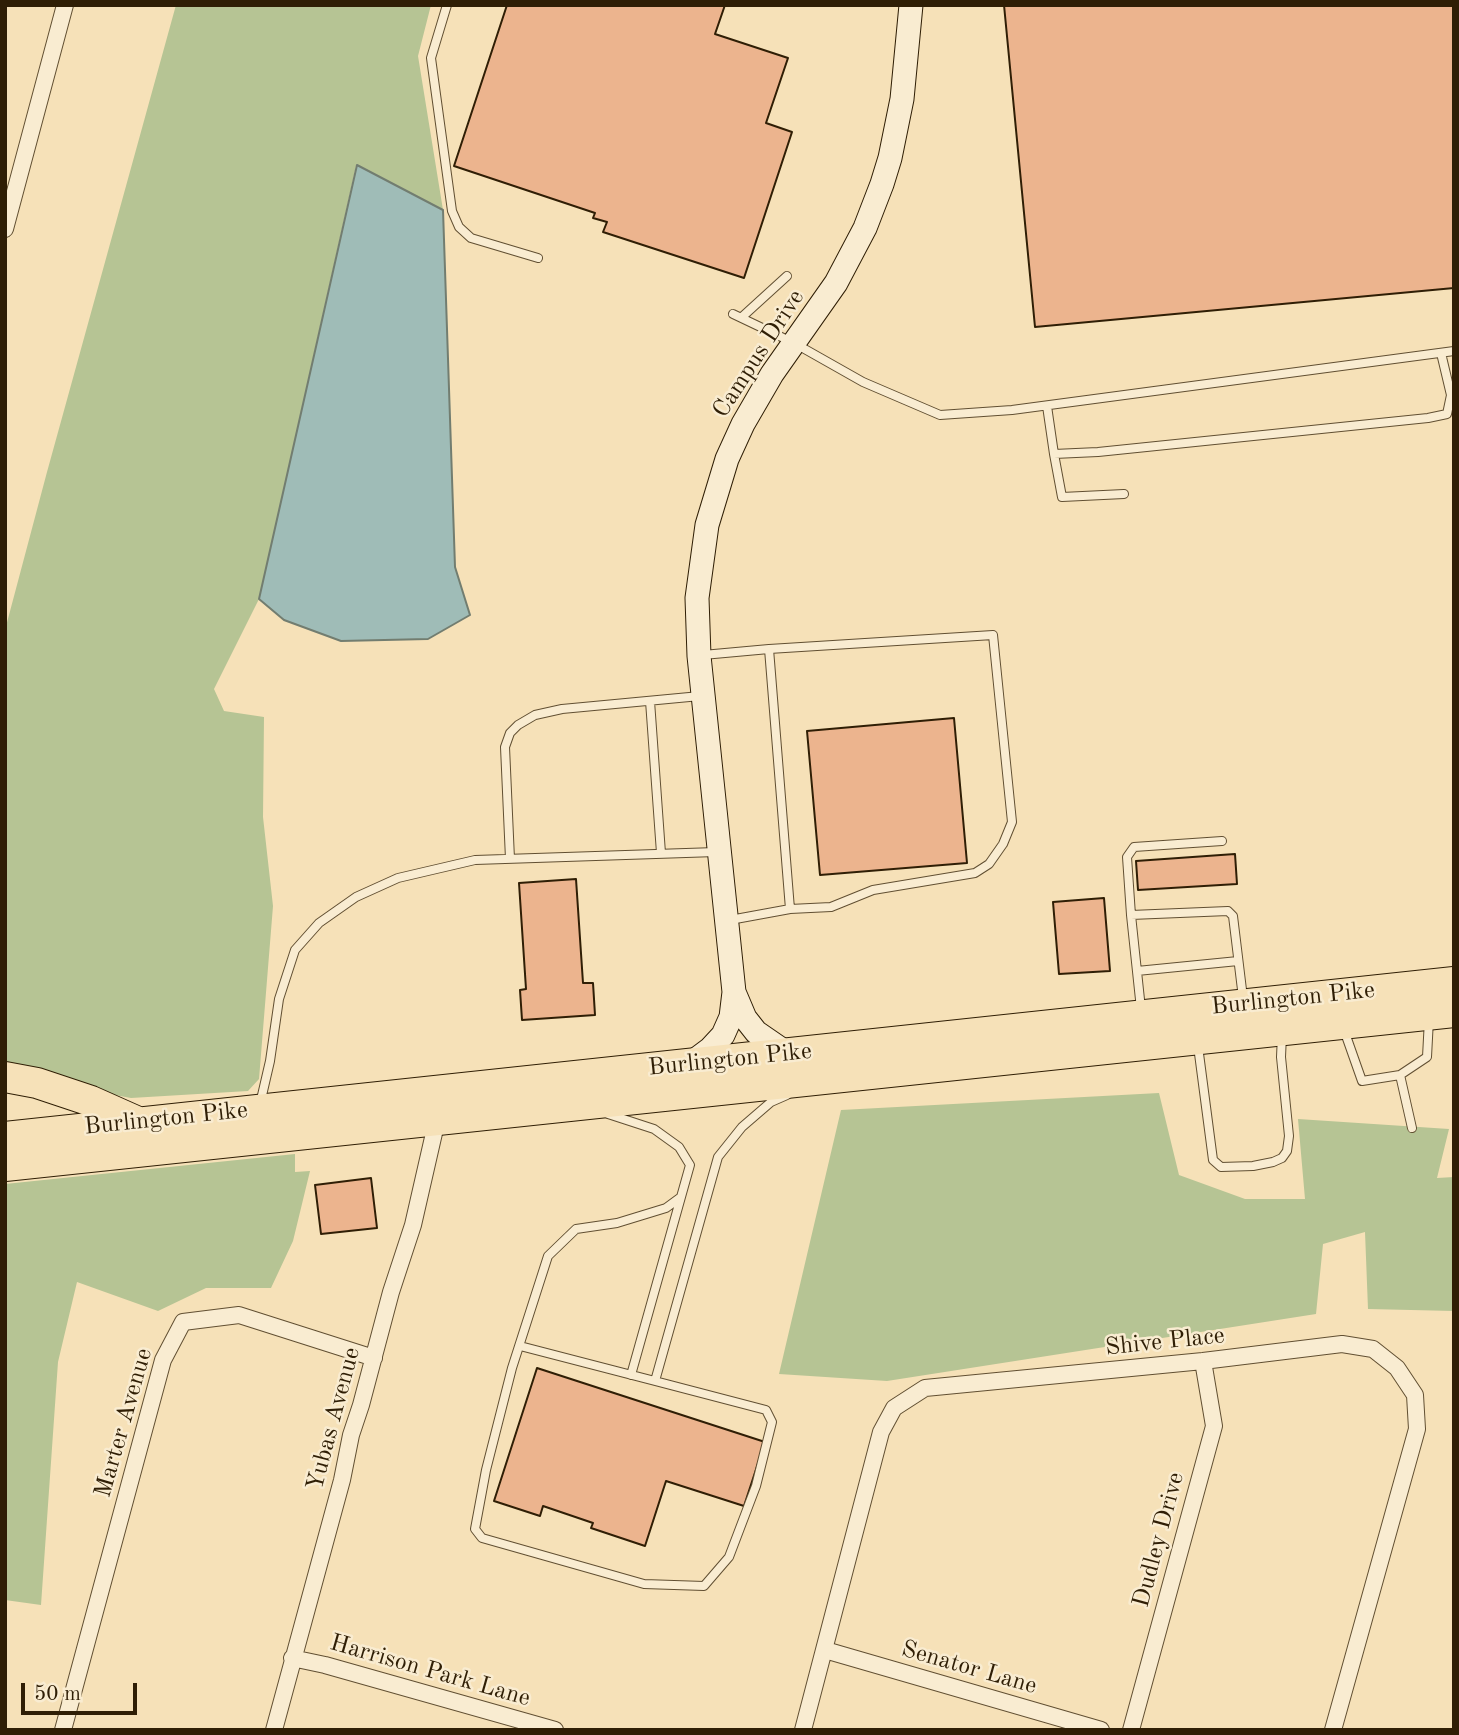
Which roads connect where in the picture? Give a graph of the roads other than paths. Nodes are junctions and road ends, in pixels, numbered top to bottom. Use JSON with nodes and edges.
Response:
{"nodes":[{"id":1,"x":65,"y":5,"type":"edge"},
{"id":2,"x":447,"y":5,"type":"edge"},
{"id":3,"x":911,"y":5,"type":"edge"},
{"id":4,"x":5,"y":229,"type":"edge"},
{"id":5,"x":538,"y":258,"type":"dead end"},
{"id":6,"x":787,"y":276,"type":"dead end"},
{"id":7,"x":793,"y":344,"type":"junction"},
{"id":8,"x":1454,"y":351,"type":"edge"},
{"id":9,"x":1441,"y":353,"type":"junction"},
{"id":10,"x":1047,"y":406,"type":"junction"},
{"id":11,"x":1055,"y":453,"type":"junction"},
{"id":12,"x":1124,"y":494,"type":"dead end"},
{"id":13,"x":769,"y":649,"type":"junction"},
{"id":14,"x":699,"y":656,"type":"junction"},
{"id":15,"x":703,"y":696,"type":"junction"},
{"id":16,"x":650,"y":701,"type":"junction"},
{"id":17,"x":1222,"y":841,"type":"dead end"},
{"id":18,"x":719,"y":852,"type":"junction"},
{"id":19,"x":661,"y":853,"type":"junction"},
{"id":20,"x":510,"y":859,"type":"junction"},
{"id":21,"x":790,"y":909,"type":"junction"},
{"id":22,"x":1131,"y":915,"type":"junction"},
{"id":23,"x":727,"y":921,"type":"junction"},
{"id":24,"x":1238,"y":961,"type":"junction"},
{"id":25,"x":1137,"y":971,"type":"junction"},
{"id":26,"x":1452,"y":980,"type":"edge"},
{"id":27,"x":734,"y":992,"type":"junction"},
{"id":28,"x":1244,"y":1004,"type":"junction"},
{"id":29,"x":1441,"y":1013,"type":"edge"},
{"id":30,"x":1141,"y":1015,"type":"junction"},
{"id":31,"x":1342,"y":1024,"type":"junction"},
{"id":32,"x":1282,"y":1031,"type":"junction"},
{"id":33,"x":1198,"y":1040,"type":"junction"},
{"id":34,"x":788,"y":1054,"type":"junction"},
{"id":35,"x":690,"y":1064,"type":"junction"},
{"id":36,"x":1400,"y":1075,"type":"junction"},
{"id":37,"x":5,"y":1077,"type":"edge"},
{"id":38,"x":825,"y":1078,"type":"junction"},
{"id":39,"x":561,"y":1107,"type":"junction"},
{"id":40,"x":259,"y":1109,"type":"junction"},
{"id":41,"x":437,"y":1120,"type":"junction"},
{"id":42,"x":140,"y":1122,"type":"junction"},
{"id":43,"x":1412,"y":1128,"type":"dead end"},
{"id":44,"x":5,"y":1137,"type":"edge"},
{"id":45,"x":5,"y":1166,"type":"edge"},
{"id":46,"x":681,"y":1197,"type":"junction"},
{"id":47,"x":520,"y":1346,"type":"junction"},
{"id":48,"x":374,"y":1358,"type":"junction"},
{"id":49,"x":1203,"y":1361,"type":"junction"},
{"id":50,"x":631,"y":1375,"type":"junction"},
{"id":51,"x":655,"y":1381,"type":"junction"},
{"id":52,"x":825,"y":1650,"type":"junction"},
{"id":53,"x":292,"y":1658,"type":"junction"},
{"id":54,"x":63,"y":1730,"type":"edge"},
{"id":55,"x":274,"y":1730,"type":"edge"},
{"id":56,"x":555,"y":1730,"type":"edge"},
{"id":57,"x":803,"y":1730,"type":"edge"},
{"id":58,"x":1101,"y":1730,"type":"edge"},
{"id":59,"x":1131,"y":1730,"type":"edge"},
{"id":60,"x":1333,"y":1730,"type":"edge"}],
"edges":[{"from":1,"to":4,"type":"street"},
{"from":2,"to":5,"type":"lane"},
{"from":3,"to":7,"type":"street","name":"Campus Drive"},
{"from":6,"to":7,"type":"lane"},
{"from":7,"to":10,"type":"lane"},
{"from":7,"to":14,"type":"street","name":"Campus Drive"},
{"from":8,"to":9,"type":"lane"},
{"from":9,"to":10,"type":"lane"},
{"from":9,"to":11,"type":"lane"},
{"from":10,"to":11,"type":"lane"},
{"from":11,"to":12,"type":"lane"},
{"from":13,"to":14,"type":"lane"},
{"from":13,"to":21,"type":"lane"},
{"from":13,"to":21,"type":"lane"},
{"from":14,"to":15,"type":"street","name":"Campus Drive"},
{"from":15,"to":16,"type":"lane"},
{"from":15,"to":18,"type":"street","name":"Campus Drive"},
{"from":16,"to":19,"type":"lane"},
{"from":16,"to":20,"type":"lane"},
{"from":17,"to":22,"type":"lane"},
{"from":18,"to":19,"type":"lane"},
{"from":18,"to":23,"type":"street","name":"Campus Drive"},
{"from":19,"to":20,"type":"lane"},
{"from":20,"to":40,"type":"lane"},
{"from":21,"to":23,"type":"lane"},
{"from":22,"to":24,"type":"lane"},
{"from":22,"to":25,"type":"lane"},
{"from":23,"to":27,"type":"street","name":"Campus Drive"},
{"from":24,"to":25,"type":"lane"},
{"from":24,"to":28,"type":"lane"},
{"from":25,"to":30,"type":"lane"},
{"from":26,"to":28,"type":"highway","name":"Burlington Pike"},
{"from":27,"to":34,"type":"street","name":"Campus Drive"},
{"from":27,"to":35,"type":"street","name":"Campus Drive"},
{"from":28,"to":30,"type":"highway","name":"Burlington Pike"},
{"from":29,"to":31,"type":"highway","name":"Burlington Pike"},
{"from":29,"to":36,"type":"lane"},
{"from":30,"to":34,"type":"highway","name":"Burlington Pike"},
{"from":31,"to":32,"type":"highway","name":"Burlington Pike"},
{"from":31,"to":36,"type":"lane"},
{"from":32,"to":33,"type":"highway","name":"Burlington Pike"},
{"from":32,"to":33,"type":"lane"},
{"from":33,"to":38,"type":"highway","name":"Burlington Pike"},
{"from":34,"to":35,"type":"highway","name":"Burlington Pike"},
{"from":35,"to":40,"type":"highway","name":"Burlington Pike"},
{"from":36,"to":43,"type":"lane"},
{"from":37,"to":42,"type":"highway"},
{"from":38,"to":39,"type":"highway","name":"Burlington Pike"},
{"from":38,"to":51,"type":"lane"},
{"from":39,"to":41,"type":"highway","name":"Burlington Pike"},
{"from":39,"to":46,"type":"lane"},
{"from":40,"to":42,"type":"highway","name":"Burlington Pike"},
{"from":41,"to":45,"type":"highway","name":"Burlington Pike"},
{"from":41,"to":48,"type":"street","name":"Yubas Avenue"},
{"from":42,"to":44,"type":"highway","name":"Burlington Pike"},
{"from":46,"to":47,"type":"lane"},
{"from":46,"to":50,"type":"lane"},
{"from":47,"to":50,"type":"lane"},
{"from":47,"to":51,"type":"lane"},
{"from":48,"to":53,"type":"street","name":"Yubas Avenue"},
{"from":48,"to":54,"type":"street","name":"Marter Avenue"},
{"from":49,"to":52,"type":"street","name":"Shive Place"},
{"from":49,"to":59,"type":"street","name":"Dudley Drive"},
{"from":49,"to":60,"type":"street","name":"Shive Place"},
{"from":50,"to":51,"type":"lane"},
{"from":52,"to":57,"type":"street","name":"Shive Place"},
{"from":52,"to":58,"type":"street","name":"Senator Lane"},
{"from":53,"to":55,"type":"street","name":"Yubas Avenue"},
{"from":53,"to":56,"type":"street","name":"Harrison Park Lane"}]}
